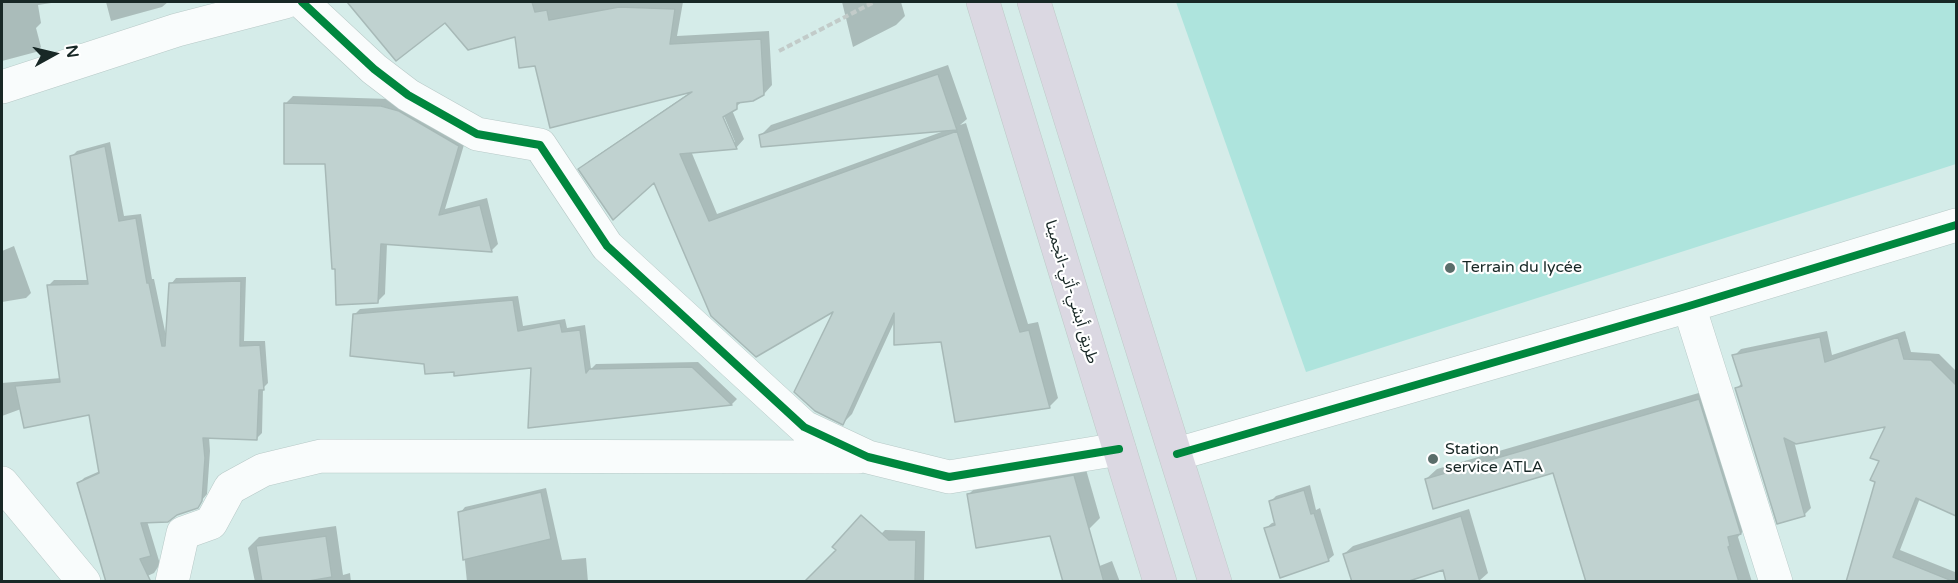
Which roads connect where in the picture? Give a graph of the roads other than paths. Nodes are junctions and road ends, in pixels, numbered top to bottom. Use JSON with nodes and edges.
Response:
{"nodes":[{"id":1,"x":285,"y":2,"type":"edge"},
{"id":2,"x":302,"y":2,"type":"edge"},
{"id":3,"x":983,"y":2,"type":"edge"},
{"id":4,"x":1035,"y":2,"type":"edge"},
{"id":5,"x":2,"y":87,"type":"edge"},
{"id":6,"x":1956,"y":225,"type":"edge"},
{"id":7,"x":1689,"y":306,"type":"junction"},
{"id":8,"x":1119,"y":449,"type":"junction"},
{"id":9,"x":1177,"y":454,"type":"junction"},
{"id":10,"x":868,"y":457,"type":"junction"},
{"id":11,"x":2,"y":483,"type":"edge"},
{"id":12,"x":84,"y":582,"type":"edge"},
{"id":13,"x":172,"y":582,"type":"edge"},
{"id":14,"x":1160,"y":582,"type":"edge"},
{"id":15,"x":1215,"y":582,"type":"edge"},
{"id":16,"x":1776,"y":582,"type":"edge"}],
"edges":[{"from":1,"to":5,"type":"street"},
{"from":2,"to":10,"type":"street"},
{"from":3,"to":8,"type":"highway","name":"طريق أبشي-أتي-انجمينا"},
{"from":4,"to":9,"type":"highway"},
{"from":6,"to":7,"type":"street"},
{"from":7,"to":9,"type":"street"},
{"from":7,"to":16,"type":"street"},
{"from":8,"to":10,"type":"street"},
{"from":8,"to":14,"type":"highway","name":"طريق أبشي-أتي-انجمينا"},
{"from":9,"to":15,"type":"highway"},
{"from":10,"to":13,"type":"street"},
{"from":11,"to":12,"type":"street"}]}
